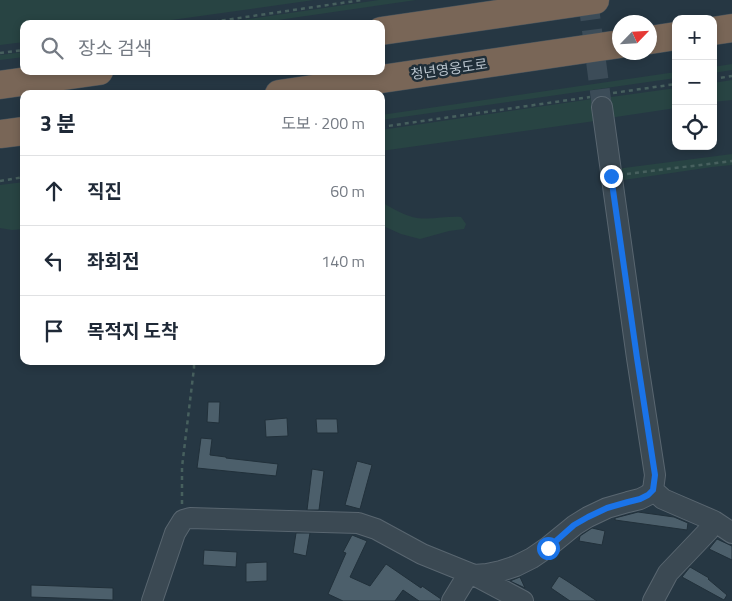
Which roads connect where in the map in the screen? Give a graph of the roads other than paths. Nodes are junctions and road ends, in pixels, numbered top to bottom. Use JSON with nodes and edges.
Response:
{"nodes":[{"id":1,"x":596,"y":0,"type":"edge"},
{"id":2,"x":732,"y":28,"type":"edge"},
{"id":3,"x":385,"y":30,"type":"edge"},
{"id":4,"x":717,"y":30,"type":"edge"},
{"id":5,"x":672,"y":37,"type":"edge"},
{"id":6,"x":657,"y":39,"type":"edge"},
{"id":7,"x":612,"y":45,"type":"edge"},
{"id":8,"x":71,"y":75,"type":"edge"},
{"id":9,"x":0,"y":85,"type":"edge"},
{"id":10,"x":306,"y":90,"type":"edge"},
{"id":11,"x":602,"y":99,"type":"tunnel mouth"},
{"id":12,"x":20,"y":132,"type":"edge"},
{"id":13,"x":0,"y":134,"type":"edge"},
{"id":14,"x":653,"y":490,"type":"junction"},
{"id":15,"x":714,"y":521,"type":"junction"},
{"id":16,"x":732,"y":533,"type":"edge"},
{"id":17,"x":471,"y":574,"type":"junction"},
{"id":18,"x":152,"y":601,"type":"edge"},
{"id":19,"x":452,"y":601,"type":"edge"},
{"id":20,"x":523,"y":601,"type":"edge"},
{"id":21,"x":653,"y":601,"type":"edge"}],
"edges":[{"from":1,"to":3,"type":"highway"},
{"from":2,"to":4,"type":"highway"},
{"from":5,"to":6,"type":"highway"},
{"from":7,"to":10,"type":"highway","name":"청년영웅도로"},
{"from":8,"to":9,"type":"highway"},
{"from":11,"to":14,"type":"street"},
{"from":12,"to":13,"type":"highway"},
{"from":14,"to":15,"type":"street"},
{"from":14,"to":17,"type":"street"},
{"from":15,"to":16,"type":"street"},
{"from":15,"to":21,"type":"street"},
{"from":17,"to":18,"type":"street"},
{"from":17,"to":19,"type":"street"},
{"from":17,"to":20,"type":"street"}]}
